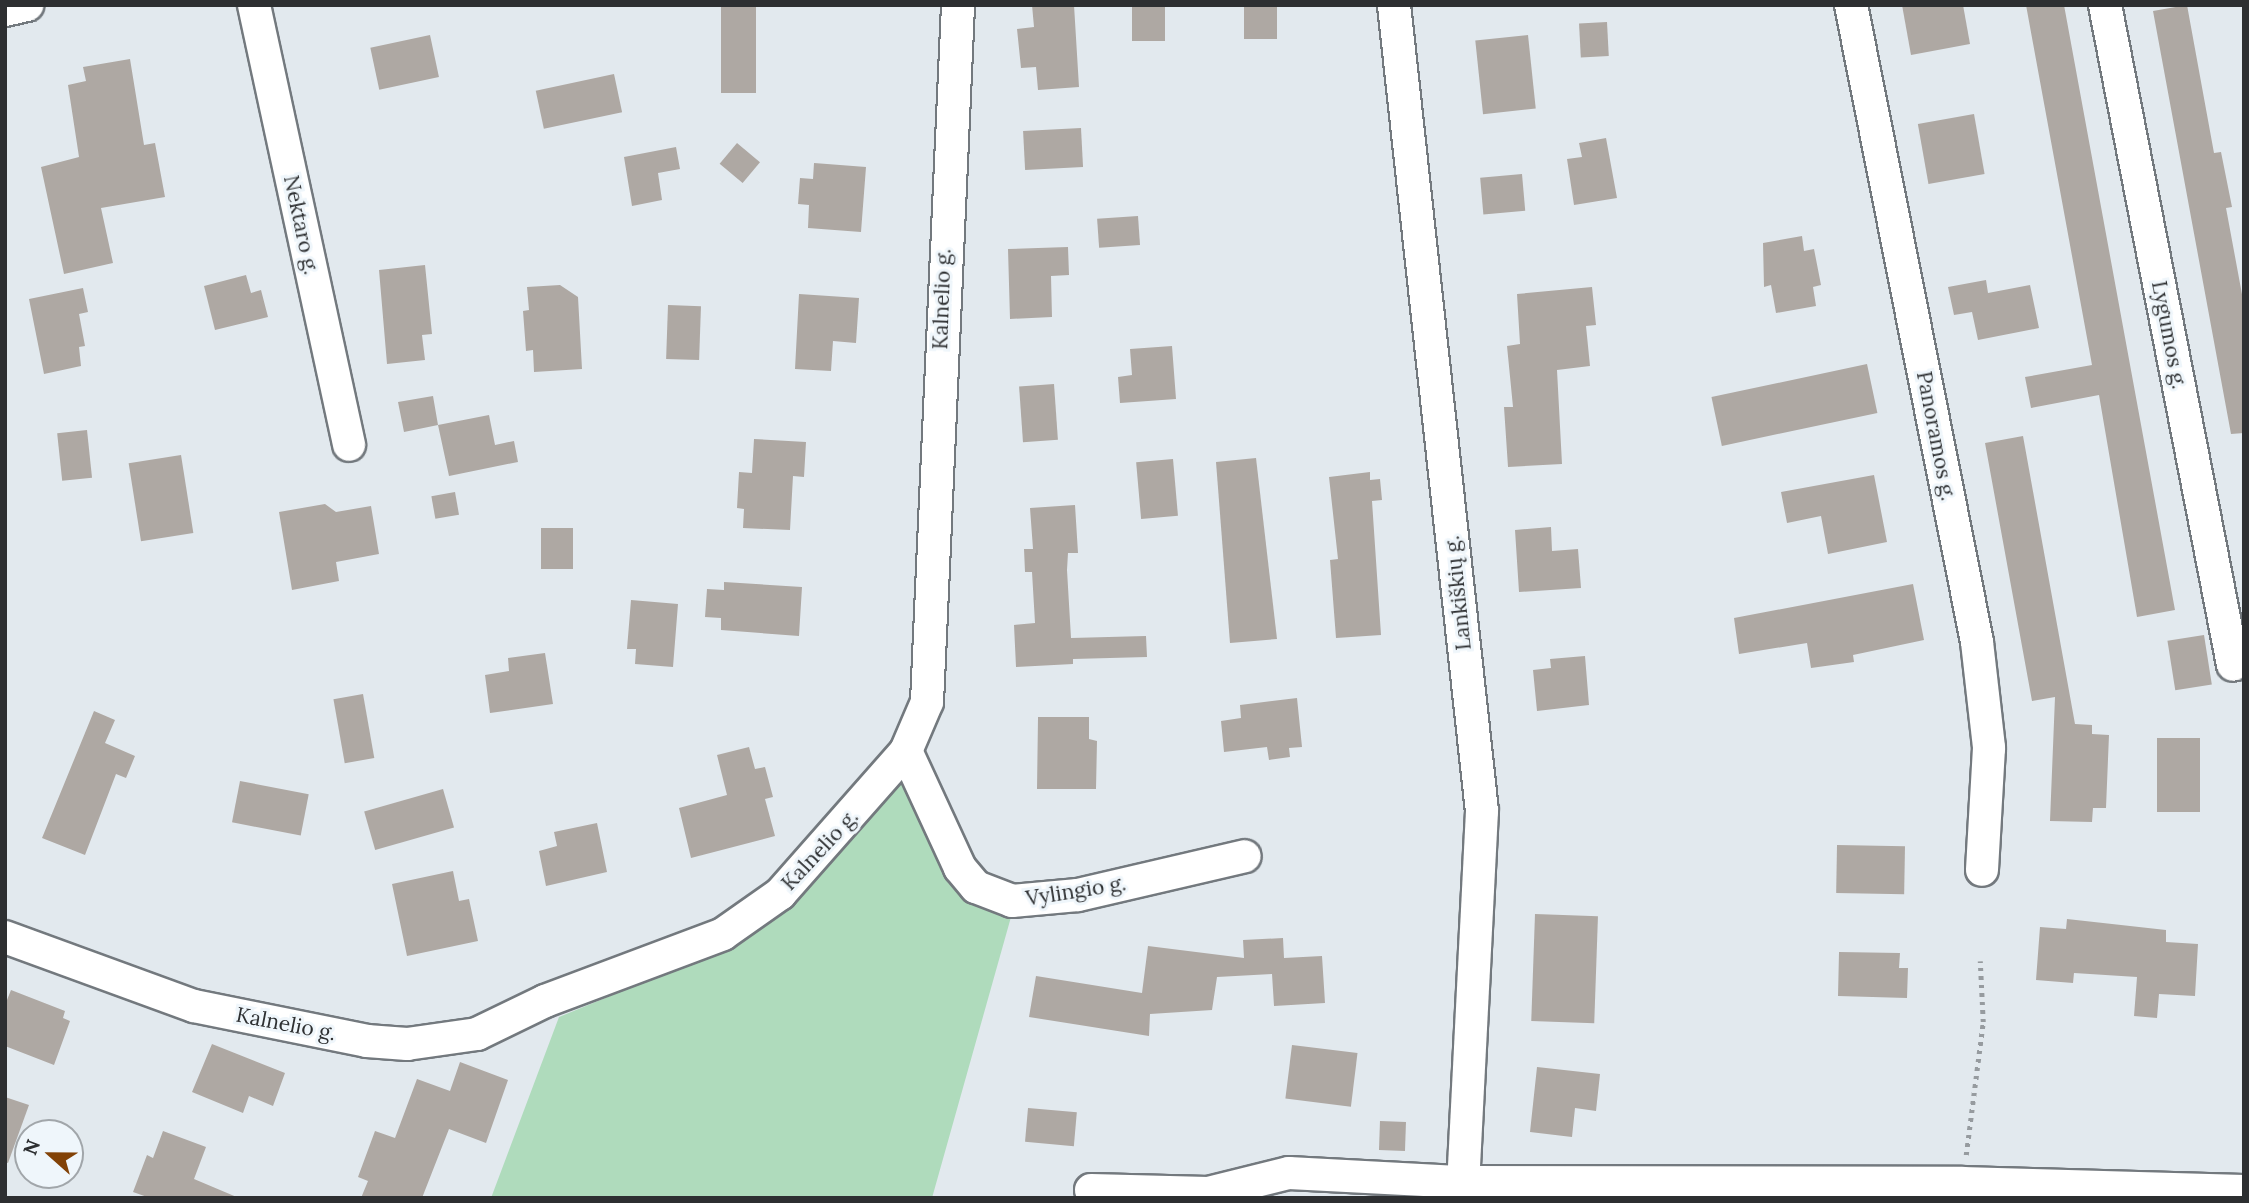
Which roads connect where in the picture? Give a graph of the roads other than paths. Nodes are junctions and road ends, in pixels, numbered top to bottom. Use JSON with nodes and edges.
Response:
{"nodes":[{"id":1,"x":27,"y":5,"type":"edge"},
{"id":2,"x":254,"y":5,"type":"edge"},
{"id":3,"x":958,"y":5,"type":"edge"},
{"id":4,"x":1394,"y":5,"type":"edge"},
{"id":5,"x":1852,"y":5,"type":"edge"},
{"id":6,"x":2105,"y":5,"type":"edge"},
{"id":7,"x":5,"y":10,"type":"edge"},
{"id":8,"x":349,"y":445,"type":"dead end"},
{"id":9,"x":2233,"y":665,"type":"dead end"},
{"id":10,"x":906,"y":751,"type":"junction"},
{"id":11,"x":1245,"y":856,"type":"dead end"},
{"id":12,"x":1982,"y":870,"type":"dead end"},
{"id":13,"x":5,"y":937,"type":"edge"},
{"id":14,"x":1463,"y":1182,"type":"junction"},
{"id":15,"x":1091,"y":1191,"type":"dead end"},
{"id":16,"x":2244,"y":1191,"type":"edge"}],
"edges":[{"from":1,"to":7,"type":"street"},
{"from":2,"to":8,"type":"street","name":"Nektaro g."},
{"from":3,"to":10,"type":"street","name":"Kalnelio g."},
{"from":4,"to":14,"type":"street","name":"Lankiškių g."},
{"from":5,"to":12,"type":"street","name":"Panoramos g."},
{"from":6,"to":9,"type":"street","name":"Lygumos g."},
{"from":10,"to":11,"type":"street","name":"Vylingio g."},
{"from":10,"to":13,"type":"street","name":"Kalnelio g."},
{"from":14,"to":15,"type":"street"},
{"from":14,"to":16,"type":"street"}]}
